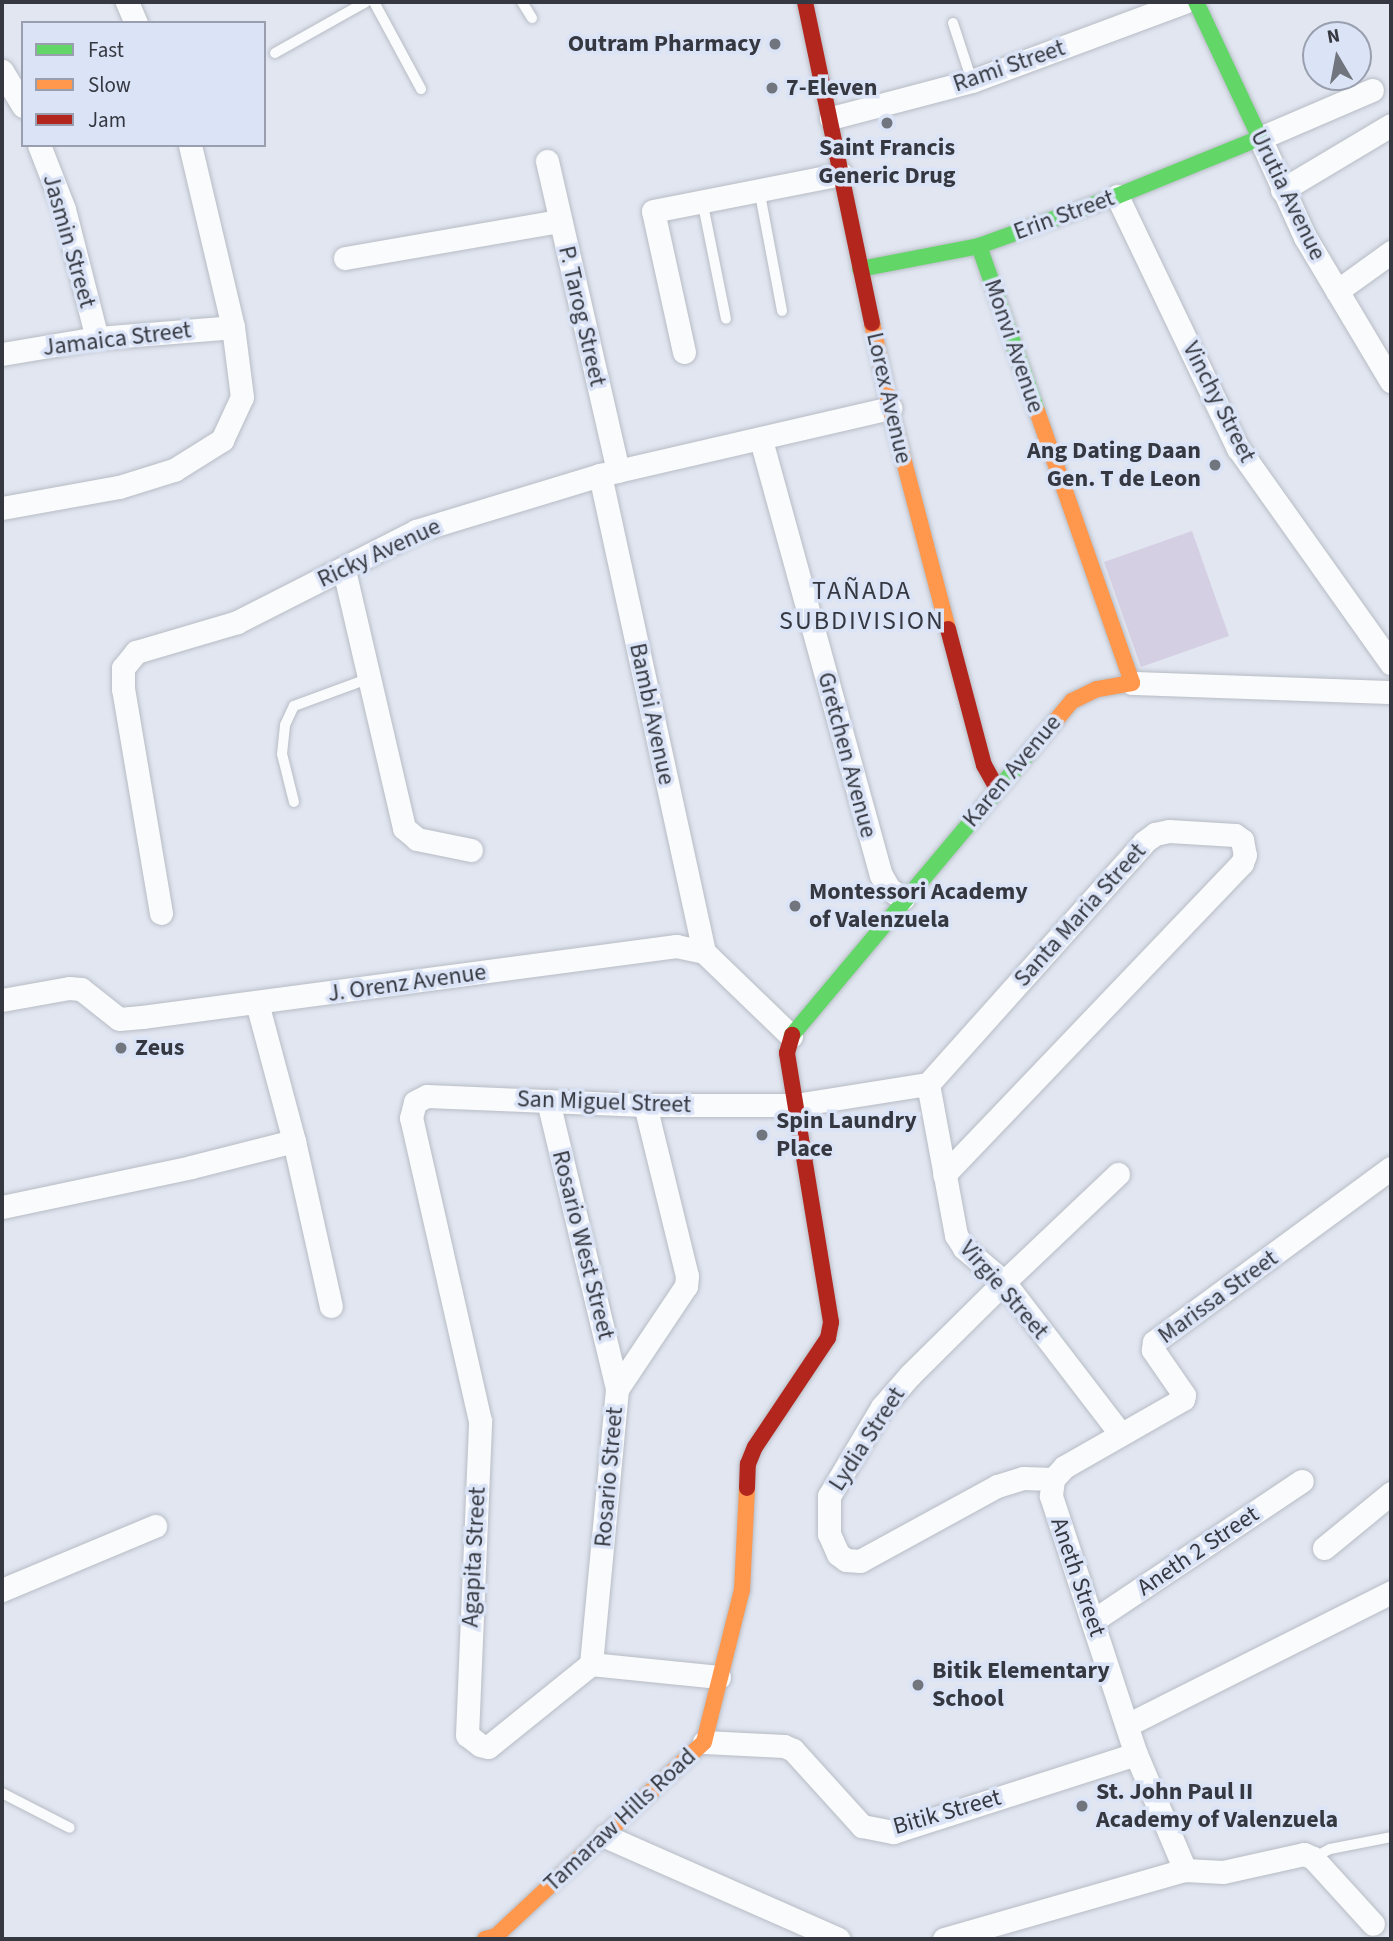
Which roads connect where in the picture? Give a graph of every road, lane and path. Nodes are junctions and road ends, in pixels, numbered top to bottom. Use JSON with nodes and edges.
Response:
{"nodes":[{"id":1,"x":127,"y":2,"type":"edge"},
{"id":2,"x":366,"y":2,"type":"edge"},
{"id":3,"x":374,"y":2,"type":"edge"},
{"id":4,"x":522,"y":2,"type":"edge"},
{"id":5,"x":805,"y":2,"type":"edge"},
{"id":6,"x":1184,"y":2,"type":"edge"},
{"id":7,"x":1196,"y":2,"type":"edge"},
{"id":8,"x":532,"y":18,"type":"dead end"},
{"id":9,"x":135,"y":21,"type":"edge"},
{"id":10,"x":953,"y":23,"type":"dead end"},
{"id":11,"x":275,"y":53,"type":"dead end"},
{"id":12,"x":2,"y":71,"type":"edge"},
{"id":13,"x":972,"y":81,"type":"junction"},
{"id":14,"x":421,"y":89,"type":"dead end"},
{"id":15,"x":1370,"y":91,"type":"edge"},
{"id":16,"x":21,"y":103,"type":"edge"},
{"id":17,"x":831,"y":118,"type":"junction"},
{"id":18,"x":1391,"y":125,"type":"edge"},
{"id":19,"x":1260,"y":138,"type":"junction"},
{"id":20,"x":40,"y":147,"type":"edge"},
{"id":21,"x":190,"y":147,"type":"edge"},
{"id":22,"x":547,"y":161,"type":"dead end"},
{"id":23,"x":841,"y":174,"type":"junction"},
{"id":24,"x":759,"y":189,"type":"junction"},
{"id":25,"x":1282,"y":190,"type":"junction"},
{"id":26,"x":1117,"y":196,"type":"junction"},
{"id":27,"x":702,"y":200,"type":"junction"},
{"id":28,"x":560,"y":221,"type":"junction"},
{"id":29,"x":979,"y":246,"type":"junction"},
{"id":30,"x":1391,"y":253,"type":"edge"},
{"id":31,"x":345,"y":258,"type":"dead end"},
{"id":32,"x":860,"y":268,"type":"junction"},
{"id":33,"x":1337,"y":291,"type":"junction"},
{"id":34,"x":782,"y":311,"type":"dead end"},
{"id":35,"x":726,"y":319,"type":"dead end"},
{"id":36,"x":233,"y":327,"type":"junction"},
{"id":37,"x":97,"y":338,"type":"junction"},
{"id":38,"x":684,"y":352,"type":"dead end"},
{"id":39,"x":2,"y":354,"type":"edge"},
{"id":40,"x":1391,"y":381,"type":"edge"},
{"id":41,"x":890,"y":408,"type":"junction"},
{"id":42,"x":761,"y":440,"type":"junction"},
{"id":43,"x":609,"y":473,"type":"junction"},
{"id":44,"x":2,"y":508,"type":"edge"},
{"id":45,"x":344,"y":570,"type":"junction"},
{"id":46,"x":1391,"y":663,"type":"edge"},
{"id":47,"x":370,"y":678,"type":"junction"},
{"id":48,"x":1132,"y":683,"type":"junction"},
{"id":49,"x":1391,"y":692,"type":"edge"},
{"id":50,"x":997,"y":788,"type":"junction"},
{"id":51,"x":293,"y":802,"type":"dead end"},
{"id":52,"x":471,"y":850,"type":"dead end"},
{"id":53,"x":903,"y":898,"type":"junction"},
{"id":54,"x":161,"y":913,"type":"dead end"},
{"id":55,"x":704,"y":952,"type":"junction"},
{"id":56,"x":2,"y":1000,"type":"edge"},
{"id":57,"x":257,"y":1003,"type":"junction"},
{"id":58,"x":790,"y":1036,"type":"junction"},
{"id":59,"x":928,"y":1084,"type":"junction"},
{"id":60,"x":548,"y":1101,"type":"junction"},
{"id":61,"x":415,"y":1102,"type":"joint"},
{"id":62,"x":645,"y":1105,"type":"junction"},
{"id":63,"x":795,"y":1105,"type":"junction"},
{"id":64,"x":294,"y":1141,"type":"junction"},
{"id":65,"x":1391,"y":1168,"type":"edge"},
{"id":66,"x":1118,"y":1174,"type":"dead end"},
{"id":67,"x":944,"y":1175,"type":"junction"},
{"id":68,"x":2,"y":1207,"type":"edge"},
{"id":69,"x":1004,"y":1282,"type":"junction"},
{"id":70,"x":331,"y":1306,"type":"dead end"},
{"id":71,"x":617,"y":1390,"type":"junction"},
{"id":72,"x":1120,"y":1433,"type":"junction"},
{"id":73,"x":1054,"y":1479,"type":"junction"},
{"id":74,"x":1302,"y":1481,"type":"dead end"},
{"id":75,"x":1391,"y":1493,"type":"edge"},
{"id":76,"x":155,"y":1526,"type":"dead end"},
{"id":77,"x":1324,"y":1548,"type":"dead end"},
{"id":78,"x":2,"y":1590,"type":"edge"},
{"id":79,"x":1391,"y":1592,"type":"edge"},
{"id":80,"x":1094,"y":1620,"type":"junction"},
{"id":81,"x":591,"y":1664,"type":"junction"},
{"id":82,"x":719,"y":1677,"type":"junction"},
{"id":83,"x":1127,"y":1725,"type":"junction"},
{"id":84,"x":704,"y":1742,"type":"junction"},
{"id":85,"x":1136,"y":1754,"type":"junction"},
{"id":86,"x":2,"y":1793,"type":"edge"},
{"id":87,"x":70,"y":1828,"type":"dead end"},
{"id":88,"x":605,"y":1836,"type":"junction"},
{"id":89,"x":1391,"y":1837,"type":"edge"},
{"id":90,"x":1313,"y":1858,"type":"junction"},
{"id":91,"x":1185,"y":1870,"type":"junction"},
{"id":92,"x":1378,"y":1925,"type":"edge"},
{"id":93,"x":495,"y":1938,"type":"edge"},
{"id":94,"x":838,"y":1939,"type":"edge"},
{"id":95,"x":944,"y":1939,"type":"edge"}],
"edges":[{"from":1,"to":9,"type":"street"},
{"from":2,"to":11,"type":"lane"},
{"from":3,"to":14,"type":"lane"},
{"from":4,"to":8,"type":"lane"},
{"from":5,"to":17,"type":"street","name":"Lorex Avenue"},
{"from":6,"to":13,"type":"street","name":"Rami Street"},
{"from":7,"to":19,"type":"street","name":"Urutia Avenue"},
{"from":10,"to":13,"type":"lane"},
{"from":12,"to":16,"type":"street"},
{"from":13,"to":17,"type":"street","name":"Rami Street"},
{"from":15,"to":19,"type":"street"},
{"from":17,"to":23,"type":"street","name":"Lorex Avenue"},
{"from":18,"to":25,"type":"street"},
{"from":19,"to":25,"type":"street","name":"Urutia Avenue"},
{"from":19,"to":26,"type":"street","name":"Erin Street"},
{"from":20,"to":37,"type":"street","name":"Jasmin Street"},
{"from":21,"to":36,"type":"street"},
{"from":22,"to":28,"type":"street","name":"P. Tarog Street"},
{"from":23,"to":24,"type":"street"},
{"from":23,"to":32,"type":"street","name":"Lorex Avenue"},
{"from":24,"to":27,"type":"street"},
{"from":24,"to":34,"type":"lane"},
{"from":25,"to":33,"type":"street","name":"Urutia Avenue"},
{"from":26,"to":29,"type":"street","name":"Erin Street"},
{"from":26,"to":46,"type":"street","name":"Vinchy Street"},
{"from":27,"to":35,"type":"lane"},
{"from":27,"to":38,"type":"street"},
{"from":28,"to":31,"type":"street"},
{"from":28,"to":43,"type":"street","name":"P. Tarog Street"},
{"from":29,"to":32,"type":"street","name":"Erin Street"},
{"from":29,"to":48,"type":"street","name":"Monvi Avenue"},
{"from":30,"to":33,"type":"street"},
{"from":32,"to":41,"type":"street","name":"Lorex Avenue"},
{"from":33,"to":40,"type":"street","name":"Urutia Avenue"},
{"from":36,"to":37,"type":"street","name":"Jamaica Street"},
{"from":36,"to":44,"type":"street"},
{"from":37,"to":39,"type":"street","name":"Jamaica Street"},
{"from":41,"to":42,"type":"street","name":"Ricky Avenue"},
{"from":41,"to":50,"type":"street","name":"Lorex Avenue"},
{"from":42,"to":43,"type":"street","name":"Ricky Avenue"},
{"from":42,"to":53,"type":"street","name":"Gretchen Avenue"},
{"from":43,"to":45,"type":"street","name":"Ricky Avenue"},
{"from":43,"to":55,"type":"street","name":"Bambi Avenue"},
{"from":45,"to":47,"type":"street"},
{"from":45,"to":54,"type":"street","name":"Ricky Avenue"},
{"from":47,"to":51,"type":"lane"},
{"from":47,"to":52,"type":"street"},
{"from":48,"to":49,"type":"street","name":"Karen Avenue"},
{"from":48,"to":50,"type":"street","name":"Karen Avenue"},
{"from":50,"to":53,"type":"street","name":"Karen Avenue"},
{"from":53,"to":58,"type":"street","name":"Karen Avenue"},
{"from":55,"to":57,"type":"street","name":"J. Orenz Avenue"},
{"from":55,"to":58,"type":"street"},
{"from":56,"to":57,"type":"street","name":"J. Orenz Avenue"},
{"from":57,"to":64,"type":"street"},
{"from":58,"to":63,"type":"street"},
{"from":59,"to":63,"type":"street"},
{"from":59,"to":67,"type":"street","name":"Virgie Street"},
{"from":59,"to":67,"type":"street","name":"Santa Maria Street"},
{"from":60,"to":61,"type":"street","name":"San Miguel Street"},
{"from":60,"to":62,"type":"street","name":"San Miguel Street"},
{"from":60,"to":71,"type":"street","name":"Rosario West Street"},
{"from":61,"to":81,"type":"street","name":"Agapita Street"},
{"from":62,"to":63,"type":"street","name":"San Miguel Street"},
{"from":62,"to":71,"type":"street","name":"Rosario Street"},
{"from":63,"to":82,"type":"street","name":"Tamaraw Hills Road"},
{"from":64,"to":68,"type":"street"},
{"from":64,"to":70,"type":"street"},
{"from":65,"to":72,"type":"street","name":"Marissa Street"},
{"from":66,"to":69,"type":"street","name":"Lydia Street"},
{"from":67,"to":69,"type":"street","name":"Virgie Street"},
{"from":69,"to":72,"type":"street","name":"Virgie Street"},
{"from":69,"to":73,"type":"street","name":"Lydia Street"},
{"from":71,"to":81,"type":"street","name":"Rosario Street"},
{"from":72,"to":73,"type":"street","name":"Marissa Street"},
{"from":73,"to":80,"type":"street","name":"Aneth Street"},
{"from":74,"to":80,"type":"street","name":"Aneth 2 Street"},
{"from":75,"to":77,"type":"street"},
{"from":76,"to":78,"type":"street"},
{"from":79,"to":83,"type":"street"},
{"from":80,"to":83,"type":"street","name":"Aneth Street"},
{"from":81,"to":82,"type":"street"},
{"from":82,"to":84,"type":"street","name":"Tamaraw Hills Road"},
{"from":83,"to":85,"type":"street","name":"Aneth Street"},
{"from":84,"to":85,"type":"street","name":"Bitik Street"},
{"from":84,"to":88,"type":"street","name":"Tamaraw Hills Road"},
{"from":85,"to":91,"type":"street","name":"Aneth Street"},
{"from":86,"to":87,"type":"lane"},
{"from":88,"to":93,"type":"street","name":"Tamaraw Hills Road"},
{"from":88,"to":94,"type":"street"},
{"from":89,"to":90,"type":"lane"},
{"from":90,"to":91,"type":"street"},
{"from":90,"to":92,"type":"street"},
{"from":91,"to":95,"type":"street"}]}
